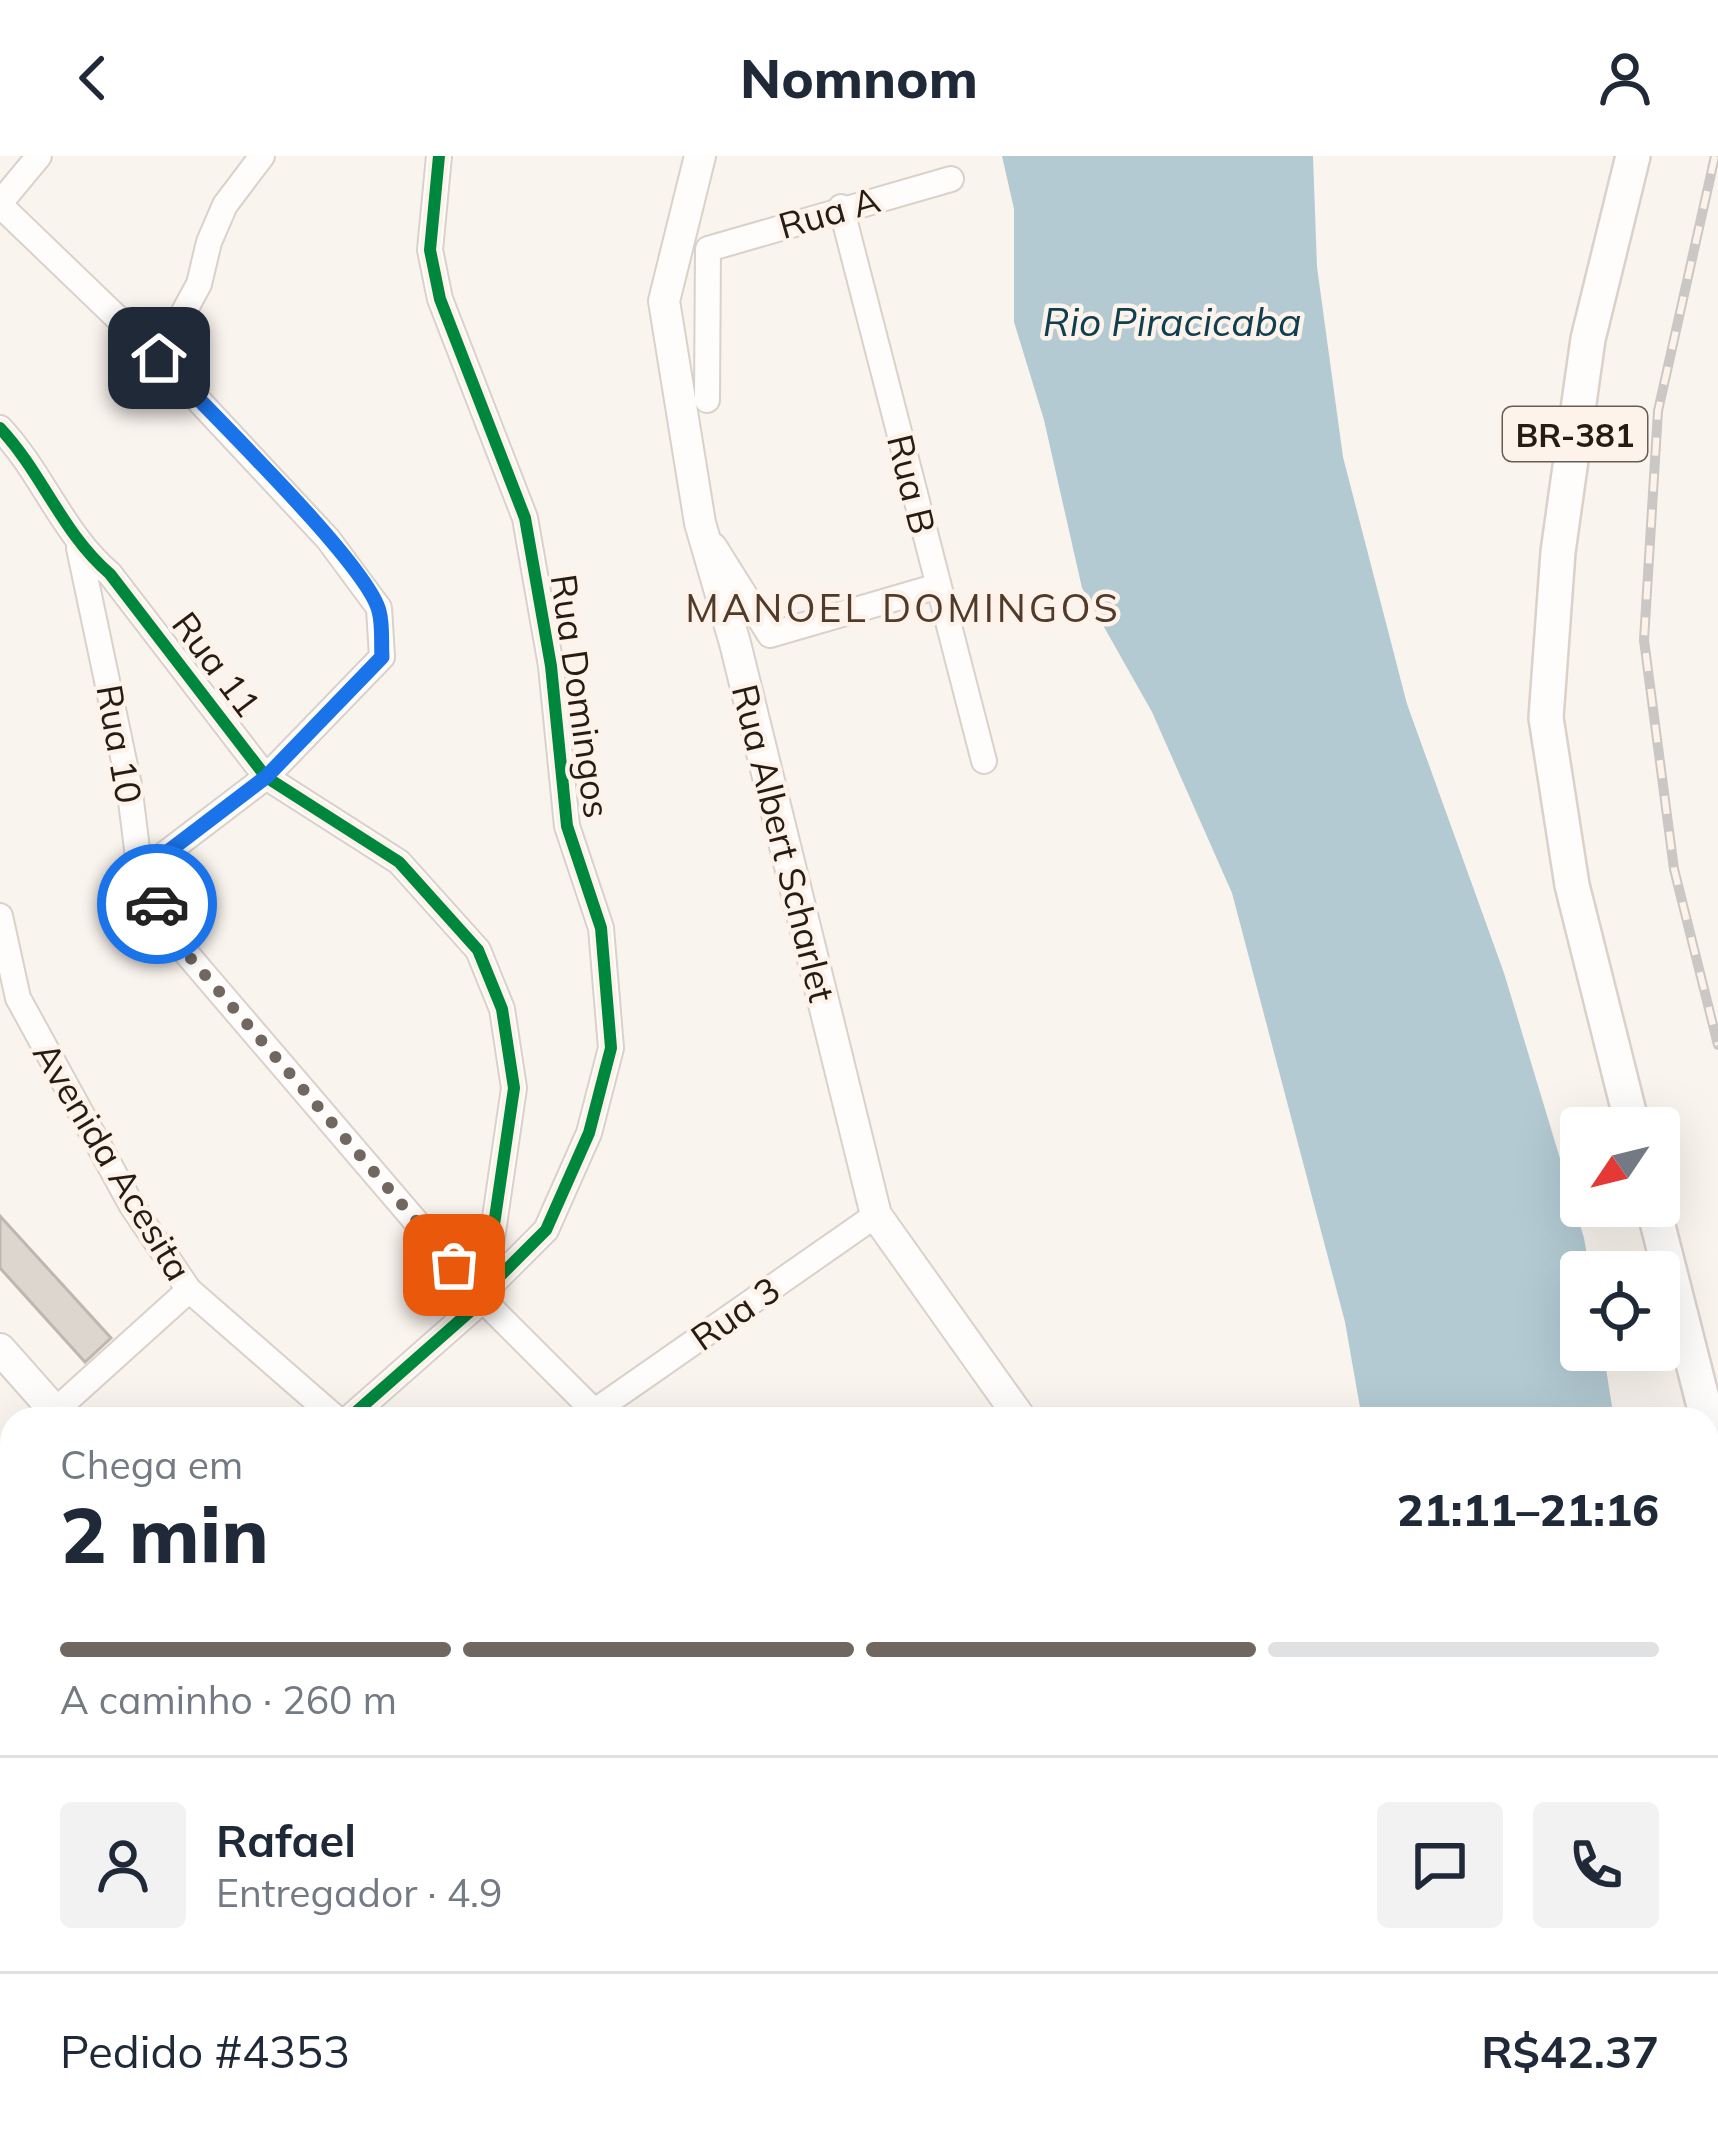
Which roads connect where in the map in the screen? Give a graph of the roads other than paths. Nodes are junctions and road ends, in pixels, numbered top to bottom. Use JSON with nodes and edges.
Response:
{"nodes":[{"id":1,"x":39,"y":156,"type":"edge"},
{"id":2,"x":262,"y":156,"type":"edge"},
{"id":3,"x":440,"y":156,"type":"edge"},
{"id":4,"x":700,"y":156,"type":"edge"},
{"id":5,"x":1633,"y":156,"type":"edge"},
{"id":6,"x":951,"y":179,"type":"dead end"},
{"id":7,"x":0,"y":204,"type":"edge"},
{"id":8,"x":841,"y":207,"type":"junction"},
{"id":9,"x":159,"y":358,"type":"junction"},
{"id":10,"x":707,"y":400,"type":"dead end"},
{"id":11,"x":0,"y":428,"type":"edge"},
{"id":12,"x":700,"y":523,"type":"junction"},
{"id":13,"x":79,"y":548,"type":"junction"},
{"id":14,"x":938,"y":586,"type":"junction"},
{"id":15,"x":984,"y":761,"type":"dead end"},
{"id":16,"x":266,"y":777,"type":"junction"},
{"id":17,"x":140,"y":873,"type":"junction"},
{"id":18,"x":0,"y":916,"type":"edge"},
{"id":19,"x":0,"y":970,"type":"edge"},
{"id":20,"x":9,"y":1007,"type":"edge"},
{"id":21,"x":1629,"y":1107,"type":"edge"},
{"id":22,"x":875,"y":1215,"type":"junction"},
{"id":23,"x":1658,"y":1227,"type":"edge"},
{"id":24,"x":189,"y":1290,"type":"junction"},
{"id":25,"x":483,"y":1296,"type":"junction"},
{"id":26,"x":0,"y":1348,"type":"edge"},
{"id":27,"x":47,"y":1407,"type":"edge"},
{"id":28,"x":64,"y":1407,"type":"edge"},
{"id":29,"x":323,"y":1407,"type":"edge"},
{"id":30,"x":361,"y":1407,"type":"edge"},
{"id":31,"x":590,"y":1407,"type":"edge"},
{"id":32,"x":609,"y":1407,"type":"edge"},
{"id":33,"x":1012,"y":1407,"type":"edge"},
{"id":34,"x":1704,"y":1407,"type":"edge"}],
"edges":[{"from":1,"to":7,"type":"street"},
{"from":2,"to":9,"type":"street"},
{"from":3,"to":25,"type":"street","name":"Rua Domingos"},
{"from":4,"to":12,"type":"main road","name":"Rua Albert Scharlet"},
{"from":5,"to":21,"type":"highway","number":"BR-381"},
{"from":6,"to":8,"type":"street","name":"Rua A"},
{"from":7,"to":9,"type":"street"},
{"from":8,"to":10,"type":"street","name":"Rua A"},
{"from":8,"to":14,"type":"street","name":"Rua B"},
{"from":9,"to":16,"type":"street"},
{"from":11,"to":13,"type":"street","name":"Rua 11"},
{"from":12,"to":14,"type":"street"},
{"from":12,"to":22,"type":"main road","name":"Rua Albert Scharlet"},
{"from":13,"to":16,"type":"street","name":"Rua 11"},
{"from":13,"to":17,"type":"street","name":"Rua 10"},
{"from":14,"to":15,"type":"street","name":"Rua B"},
{"from":16,"to":17,"type":"street"},
{"from":16,"to":25,"type":"street","name":"Rua 11"},
{"from":17,"to":25,"type":"street","name":"Rua 10"},
{"from":18,"to":20,"type":"street","name":"Avenida Acesita"},
{"from":19,"to":20,"type":"street"},
{"from":20,"to":24,"type":"street","name":"Avenida Acesita"},
{"from":22,"to":32,"type":"street","name":"Rua 3"},
{"from":22,"to":33,"type":"main road","name":"Rua Albert Scharlet"},
{"from":23,"to":34,"type":"highway"},
{"from":24,"to":28,"type":"street"},
{"from":24,"to":29,"type":"street","name":"Avenida Acesita"},
{"from":25,"to":30,"type":"street","name":"Rua Domingos"},
{"from":25,"to":31,"type":"street","name":"Rua 10"},
{"from":26,"to":27,"type":"main road"}]}
